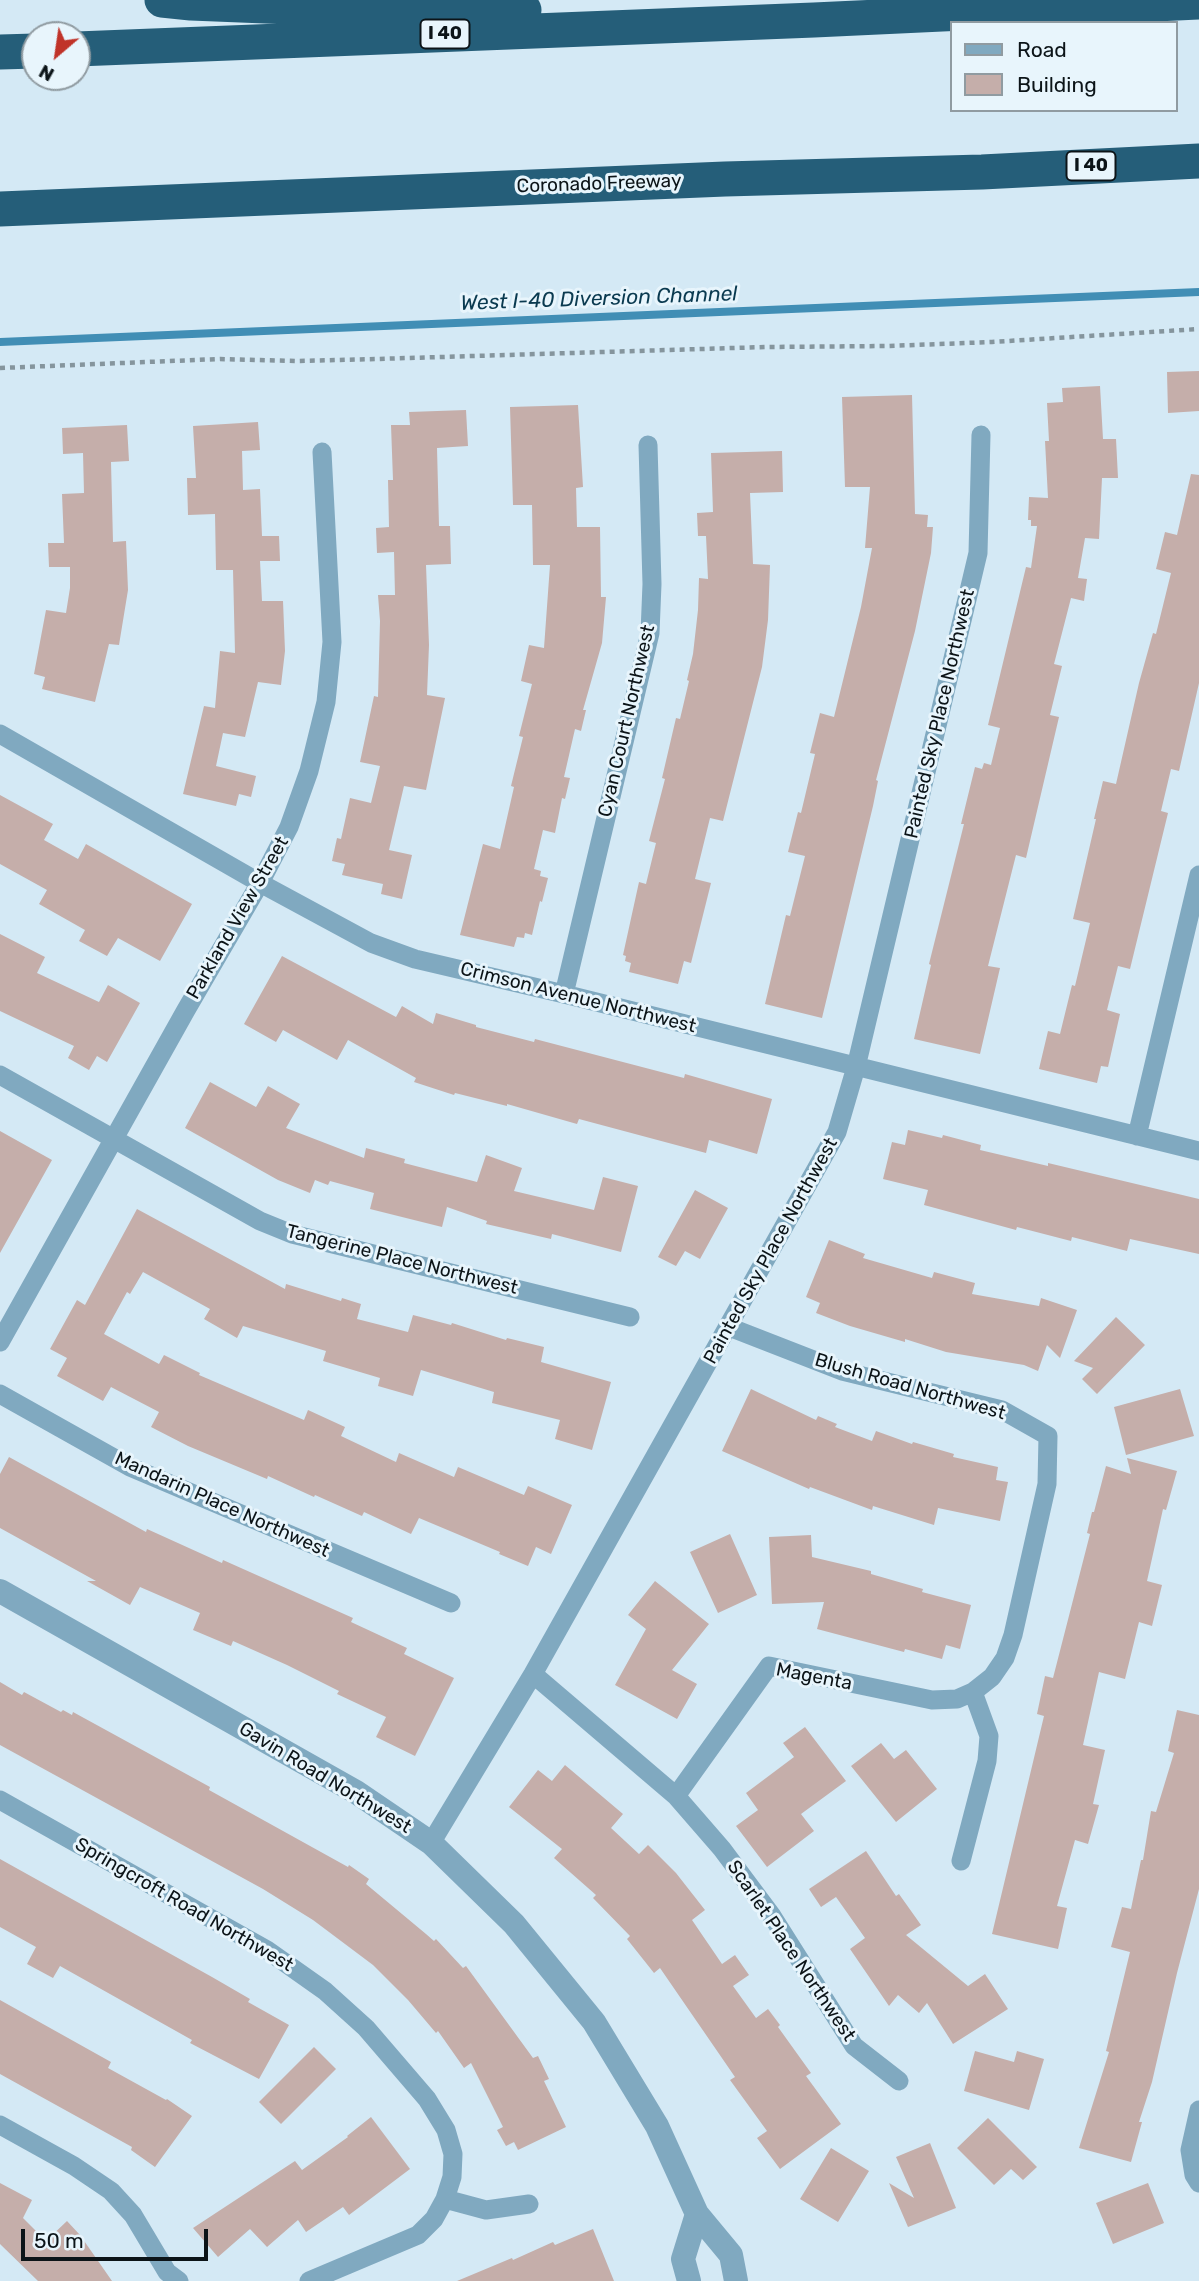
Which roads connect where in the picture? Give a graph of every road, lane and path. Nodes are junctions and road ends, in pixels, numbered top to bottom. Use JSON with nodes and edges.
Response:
{"nodes":[{"id":1,"x":162,"y":0,"type":"edge"},
{"id":2,"x":1199,"y":2,"type":"edge"},
{"id":3,"x":814,"y":20,"type":"junction"},
{"id":4,"x":91,"y":48,"type":"edge"},
{"id":5,"x":21,"y":51,"type":"edge"},
{"id":6,"x":0,"y":52,"type":"edge"},
{"id":7,"x":1199,"y":161,"type":"edge"},
{"id":8,"x":282,"y":197,"type":"junction"},
{"id":9,"x":0,"y":209,"type":"edge"},
{"id":10,"x":0,"y":234,"type":"edge"},
{"id":11,"x":1199,"y":329,"type":"edge"},
{"id":12,"x":0,"y":368,"type":"edge"},
{"id":13,"x":981,"y":435,"type":"dead end"},
{"id":14,"x":649,"y":444,"type":"dead end"},
{"id":15,"x":322,"y":452,"type":"dead end"},
{"id":16,"x":0,"y":734,"type":"edge"},
{"id":17,"x":1199,"y":875,"type":"edge"},
{"id":18,"x":260,"y":883,"type":"junction"},
{"id":19,"x":564,"y":994,"type":"junction"},
{"id":20,"x":856,"y":1066,"type":"junction"},
{"id":21,"x":0,"y":1075,"type":"edge"},
{"id":22,"x":1138,"y":1136,"type":"junction"},
{"id":23,"x":115,"y":1140,"type":"junction"},
{"id":24,"x":1199,"y":1151,"type":"edge"},
{"id":25,"x":630,"y":1317,"type":"dead end"},
{"id":26,"x":729,"y":1327,"type":"junction"},
{"id":27,"x":0,"y":1342,"type":"edge"},
{"id":28,"x":0,"y":1394,"type":"edge"},
{"id":29,"x":0,"y":1591,"type":"edge"},
{"id":30,"x":451,"y":1603,"type":"dead end"},
{"id":31,"x":533,"y":1674,"type":"junction"},
{"id":32,"x":973,"y":1692,"type":"junction"},
{"id":33,"x":676,"y":1796,"type":"junction"},
{"id":34,"x":0,"y":1800,"type":"edge"},
{"id":35,"x":431,"y":1843,"type":"junction"},
{"id":36,"x":961,"y":1861,"type":"dead end"},
{"id":37,"x":899,"y":2081,"type":"dead end"},
{"id":38,"x":1199,"y":2110,"type":"edge"},
{"id":39,"x":0,"y":2125,"type":"edge"},
{"id":40,"x":1199,"y":2183,"type":"edge"},
{"id":41,"x":445,"y":2199,"type":"junction"},
{"id":42,"x":529,"y":2204,"type":"dead end"},
{"id":43,"x":697,"y":2214,"type":"junction"},
{"id":44,"x":179,"y":2281,"type":"edge"},
{"id":45,"x":309,"y":2281,"type":"edge"},
{"id":46,"x":689,"y":2281,"type":"edge"},
{"id":47,"x":736,"y":2281,"type":"edge"}],
"edges":[{"from":1,"to":3,"type":"highway"},
{"from":2,"to":3,"type":"highway","number":"I 40"},
{"from":3,"to":4,"type":"highway","number":"I 40"},
{"from":5,"to":6,"type":"highway"},
{"from":7,"to":8,"type":"highway","name":"Coronado Freeway","number":"I 40"},
{"from":8,"to":9,"type":"highway","name":"Coronado Freeway","number":"I 40"},
{"from":8,"to":10,"type":"highway"},
{"from":11,"to":12,"type":"path"},
{"from":13,"to":20,"type":"street","name":"Painted Sky Place Northwest"},
{"from":14,"to":19,"type":"street","name":"Cyan Court Northwest"},
{"from":15,"to":18,"type":"street","name":"Parkland View Street"},
{"from":16,"to":18,"type":"street","name":"Crimson Avenue Northwest"},
{"from":17,"to":22,"type":"street"},
{"from":18,"to":19,"type":"street","name":"Crimson Avenue Northwest"},
{"from":18,"to":23,"type":"street","name":"Parkland View Street"},
{"from":19,"to":20,"type":"street","name":"Crimson Avenue Northwest"},
{"from":20,"to":22,"type":"street","name":"Crimson Avenue Northwest"},
{"from":20,"to":26,"type":"street","name":"Painted Sky Place Northwest"},
{"from":21,"to":23,"type":"street","name":"Tangerine Place Northwest"},
{"from":22,"to":24,"type":"street","name":"Crimson Avenue Northwest"},
{"from":23,"to":25,"type":"street","name":"Tangerine Place Northwest"},
{"from":23,"to":27,"type":"street","name":"Parkland View Street"},
{"from":26,"to":31,"type":"street","name":"Painted Sky Place Northwest"},
{"from":26,"to":32,"type":"street","name":"Blush Road Northwest"},
{"from":28,"to":30,"type":"street","name":"Mandarin Place Northwest"},
{"from":29,"to":35,"type":"street","name":"Gavin Road Northwest"},
{"from":31,"to":33,"type":"street","name":"Scarlet Place Northwest"},
{"from":31,"to":35,"type":"street","name":"Painted Sky Place Northwest"},
{"from":32,"to":33,"type":"street","name":"Magenta"},
{"from":32,"to":36,"type":"street"},
{"from":33,"to":37,"type":"street","name":"Scarlet Place Northwest"},
{"from":34,"to":41,"type":"street","name":"Springcroft Road Northwest"},
{"from":35,"to":43,"type":"street","name":"Gavin Road Northwest"},
{"from":38,"to":40,"type":"street"},
{"from":39,"to":44,"type":"street"},
{"from":41,"to":42,"type":"street"},
{"from":41,"to":45,"type":"street"},
{"from":43,"to":46,"type":"street"},
{"from":43,"to":47,"type":"street","name":"Gavin Road Northwest"}]}
